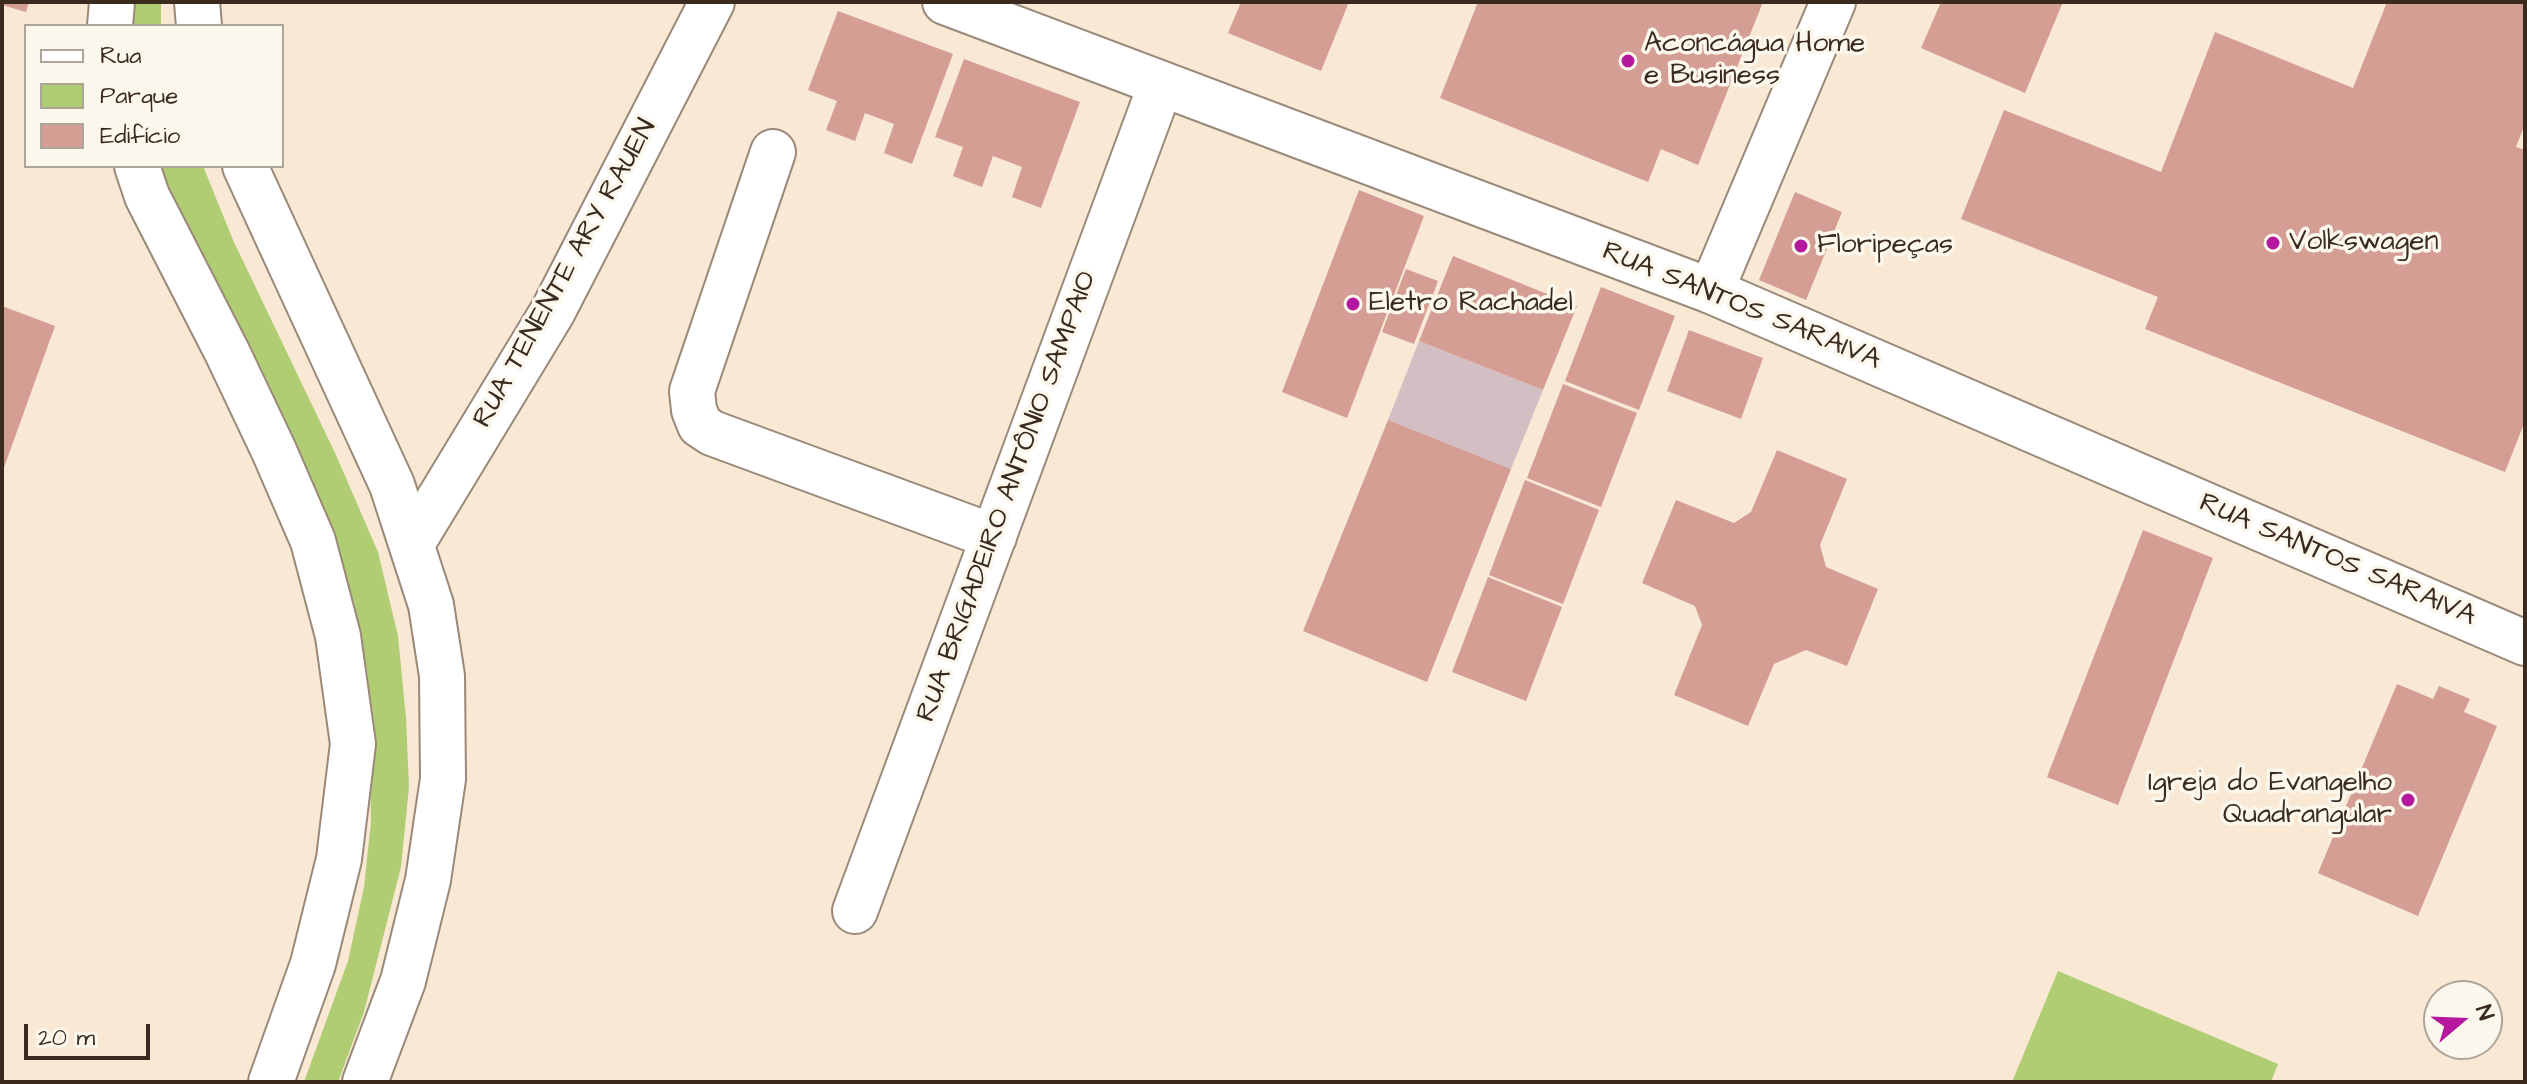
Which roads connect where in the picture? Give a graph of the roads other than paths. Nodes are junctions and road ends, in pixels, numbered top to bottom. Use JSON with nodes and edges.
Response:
{"nodes":[{"id":1,"x":112,"y":2,"type":"edge"},
{"id":2,"x":197,"y":2,"type":"edge"},
{"id":3,"x":712,"y":2,"type":"edge"},
{"id":4,"x":945,"y":2,"type":"edge"},
{"id":5,"x":1833,"y":2,"type":"edge"},
{"id":6,"x":110,"y":24,"type":"edge"},
{"id":7,"x":199,"y":24,"type":"edge"},
{"id":8,"x":1161,"y":84,"type":"junction"},
{"id":9,"x":773,"y":152,"type":"dead end"},
{"id":10,"x":138,"y":168,"type":"edge"},
{"id":11,"x":246,"y":168,"type":"edge"},
{"id":12,"x":1711,"y":291,"type":"junction"},
{"id":13,"x":994,"y":537,"type":"junction"},
{"id":14,"x":413,"y":542,"type":"junction"},
{"id":15,"x":2525,"y":643,"type":"edge"},
{"id":16,"x":855,"y":911,"type":"dead end"},
{"id":17,"x":271,"y":1082,"type":"edge"},
{"id":18,"x":365,"y":1082,"type":"edge"}],
"edges":[{"from":1,"to":6,"type":"main road"},
{"from":2,"to":7,"type":"main road"},
{"from":3,"to":14,"type":"main road","name":"RUA TENENTE ARY RAUEN"},
{"from":4,"to":8,"type":"main road","name":"RUA SANTOS SARAIVA"},
{"from":5,"to":12,"type":"main road"},
{"from":8,"to":12,"type":"main road","name":"RUA SANTOS SARAIVA"},
{"from":8,"to":13,"type":"main road","name":"RUA BRIGADEIRO ANTÔNIO SAMPAIO"},
{"from":9,"to":13,"type":"main road"},
{"from":10,"to":17,"type":"main road"},
{"from":11,"to":14,"type":"main road"},
{"from":12,"to":15,"type":"main road","name":"RUA SANTOS SARAIVA"},
{"from":13,"to":16,"type":"main road","name":"RUA BRIGADEIRO ANTÔNIO SAMPAIO"},
{"from":14,"to":18,"type":"main road"}]}
